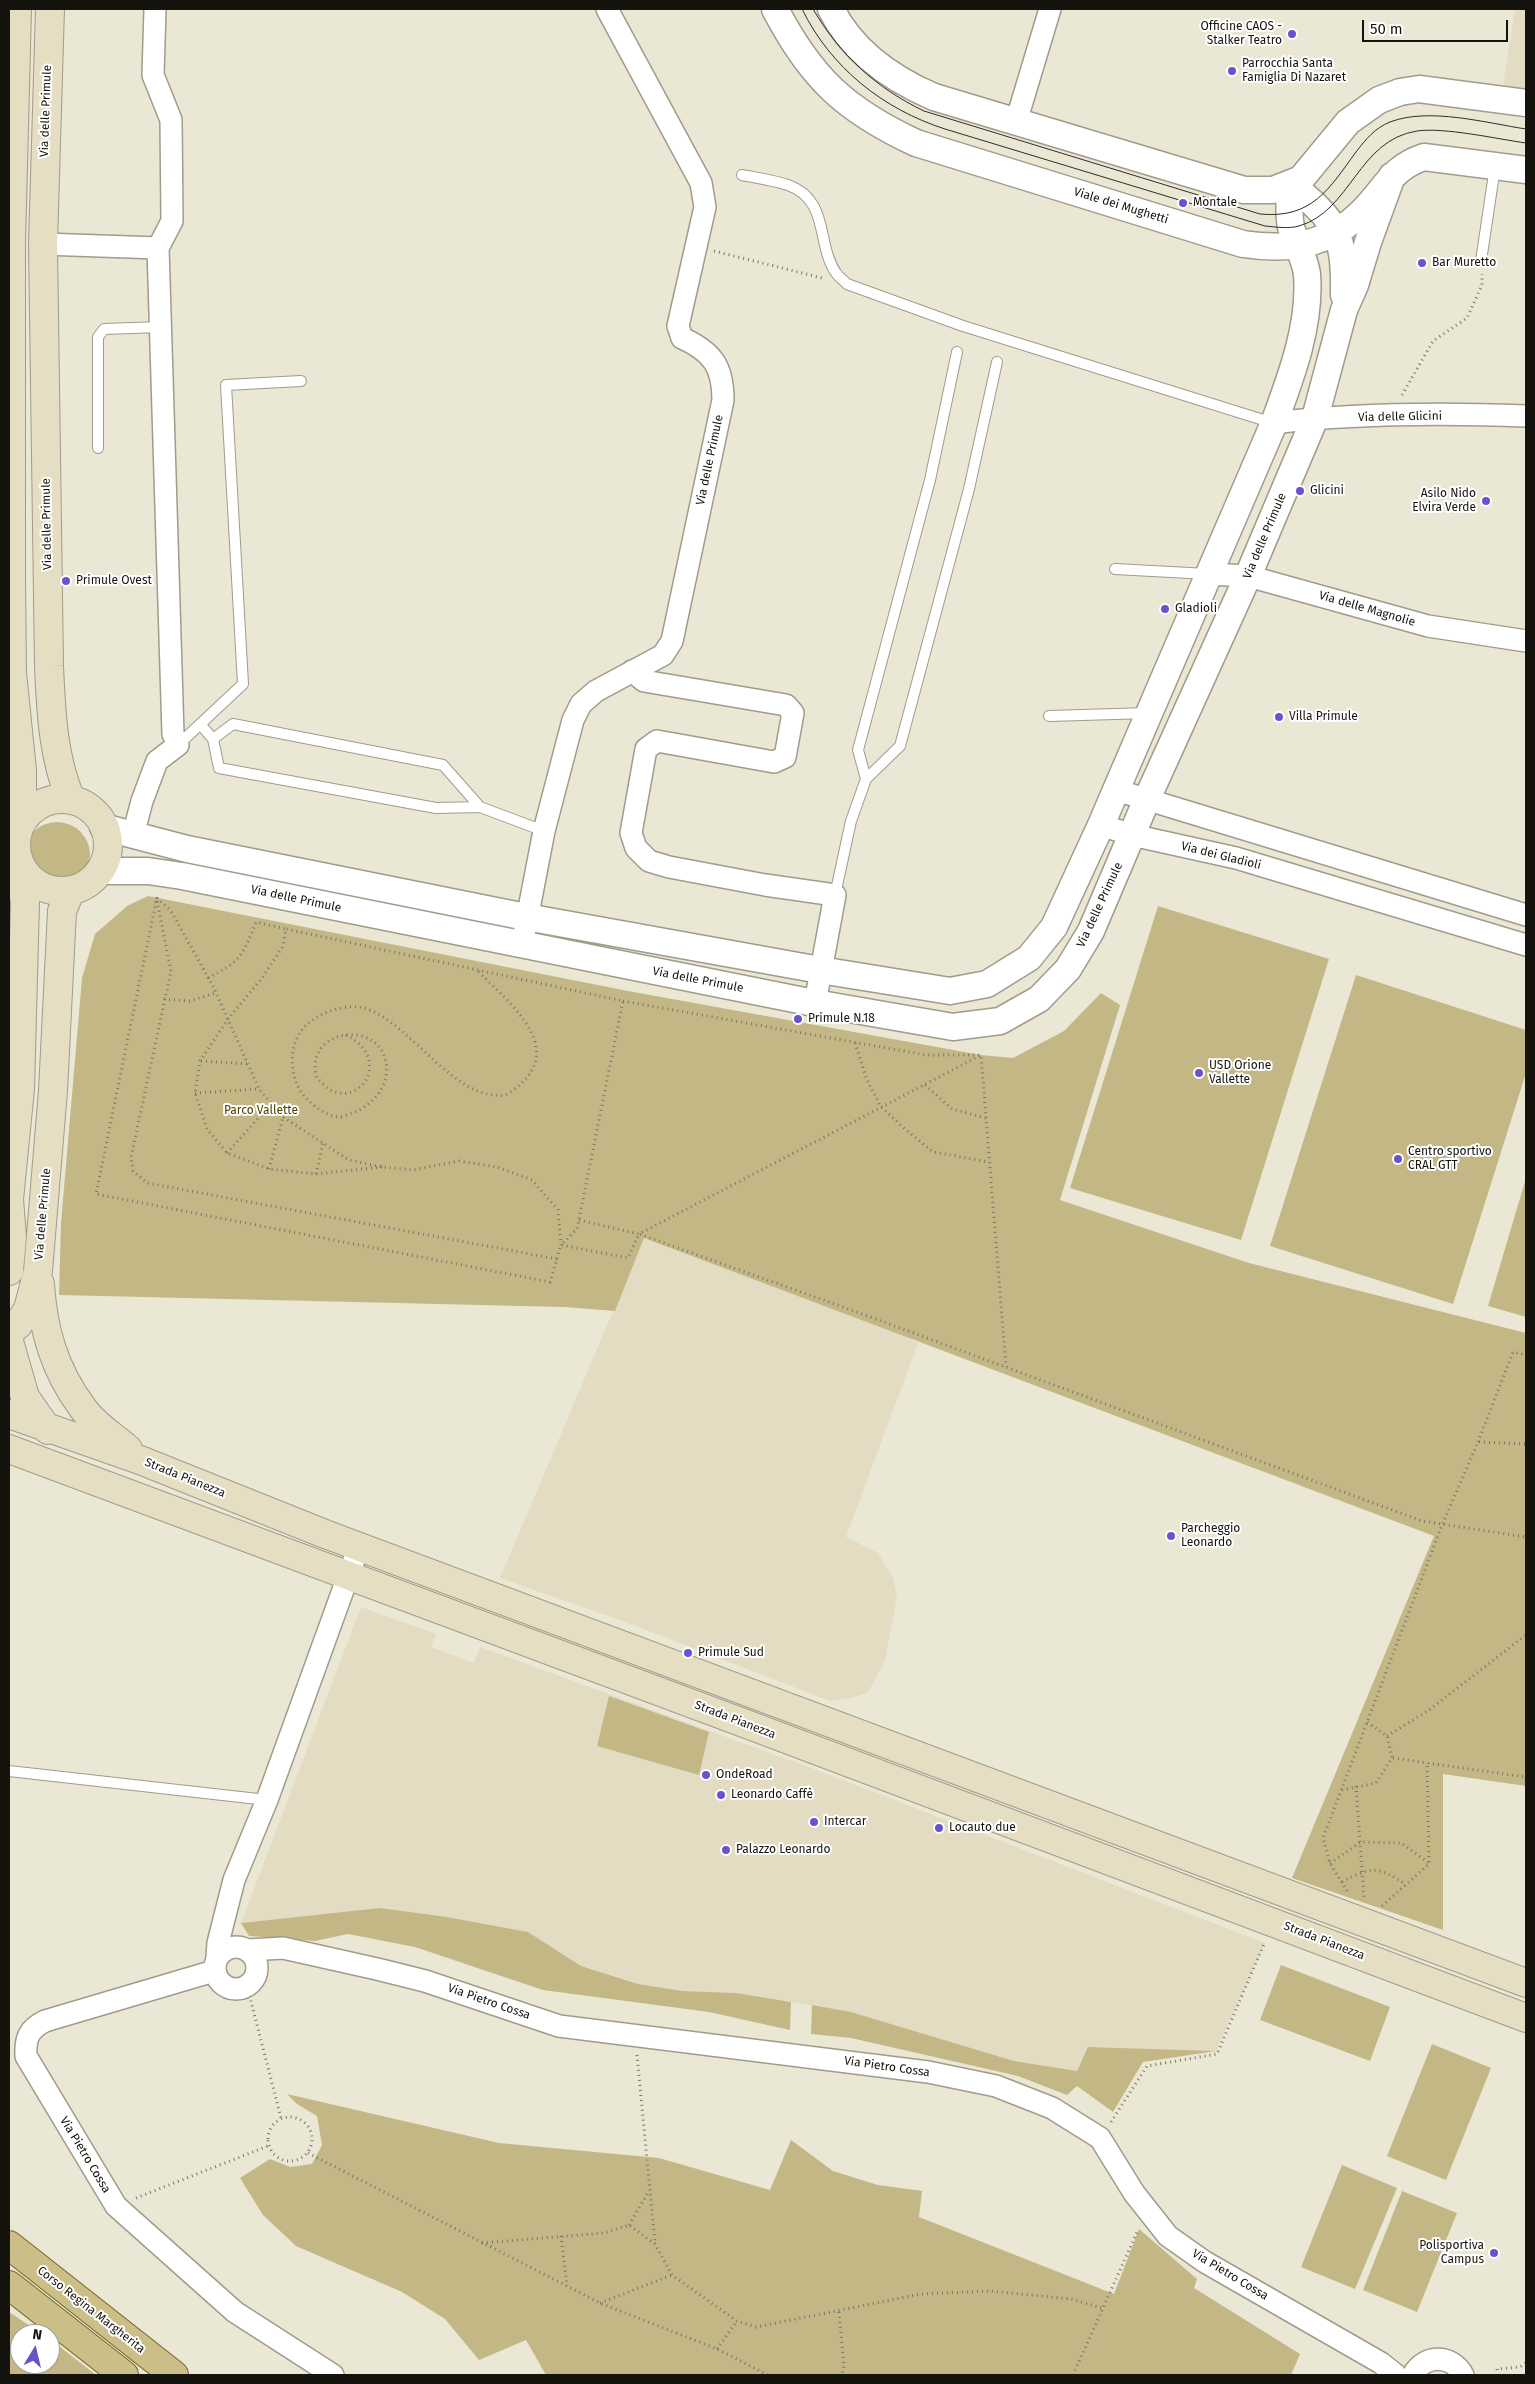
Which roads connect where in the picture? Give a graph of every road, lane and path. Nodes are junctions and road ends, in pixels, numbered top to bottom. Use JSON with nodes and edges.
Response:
{"nodes":[{"id":1,"x":17,"y":9,"type":"edge"},
{"id":2,"x":50,"y":9,"type":"edge"},
{"id":3,"x":155,"y":9,"type":"edge"},
{"id":4,"x":607,"y":9,"type":"edge"},
{"id":5,"x":775,"y":9,"type":"edge"},
{"id":6,"x":830,"y":9,"type":"edge"},
{"id":7,"x":1050,"y":9,"type":"edge"},
{"id":8,"x":1526,"y":103,"type":"edge"},
{"id":9,"x":1016,"y":122,"type":"junction"},
{"id":10,"x":1496,"y":166,"type":"junction"},
{"id":11,"x":1526,"y":170,"type":"edge"},
{"id":12,"x":742,"y":175,"type":"dead end"},
{"id":13,"x":1392,"y":176,"type":"junction"},
{"id":14,"x":1290,"y":184,"type":"junction"},
{"id":15,"x":1336,"y":232,"type":"junction"},
{"id":16,"x":10,"y":244,"type":"junction"},
{"id":17,"x":44,"y":244,"type":"junction"},
{"id":18,"x":696,"y":246,"type":"junction"},
{"id":19,"x":1298,"y":246,"type":"junction"},
{"id":20,"x":158,"y":248,"type":"junction"},
{"id":21,"x":1481,"y":260,"type":"joint"},
{"id":22,"x":847,"y":284,"type":"junction"},
{"id":23,"x":1344,"y":310,"type":"junction"},
{"id":24,"x":161,"y":327,"type":"junction"},
{"id":25,"x":957,"y":352,"type":"dead end"},
{"id":26,"x":997,"y":362,"type":"dead end"},
{"id":27,"x":301,"y":381,"type":"dead end"},
{"id":28,"x":1526,"y":416,"type":"edge"},
{"id":29,"x":1390,"y":417,"type":"junction"},
{"id":30,"x":1315,"y":418,"type":"junction"},
{"id":31,"x":1274,"y":423,"type":"junction"},
{"id":32,"x":98,"y":448,"type":"dead end"},
{"id":33,"x":1115,"y":569,"type":"dead end"},
{"id":34,"x":1209,"y":574,"type":"junction"},
{"id":35,"x":1248,"y":576,"type":"junction"},
{"id":36,"x":1526,"y":642,"type":"edge"},
{"id":37,"x":632,"y":671,"type":"junction"},
{"id":38,"x":1149,"y":713,"type":"junction"},
{"id":39,"x":1049,"y":716,"type":"dead end"},
{"id":40,"x":200,"y":724,"type":"junction"},
{"id":41,"x":214,"y":739,"type":"junction"},
{"id":42,"x":178,"y":745,"type":"junction"},
{"id":43,"x":866,"y":779,"type":"junction"},
{"id":44,"x":1116,"y":790,"type":"junction"},
{"id":45,"x":1147,"y":799,"type":"junction"},
{"id":46,"x":71,"y":800,"type":"junction"},
{"id":47,"x":480,"y":807,"type":"junction"},
{"id":48,"x":22,"y":821,"type":"junction"},
{"id":49,"x":1101,"y":825,"type":"junction"},
{"id":50,"x":103,"y":827,"type":"junction"},
{"id":51,"x":544,"y":831,"type":"junction"},
{"id":52,"x":133,"y":835,"type":"junction"},
{"id":53,"x":1132,"y":835,"type":"junction"},
{"id":54,"x":1350,"y":861,"type":"junction"},
{"id":55,"x":19,"y":863,"type":"junction"},
{"id":56,"x":99,"y":871,"type":"junction"},
{"id":57,"x":1341,"y":888,"type":"junction"},
{"id":58,"x":71,"y":890,"type":"junction"},
{"id":59,"x":835,"y":895,"type":"junction"},
{"id":60,"x":157,"y":898,"type":"junction"},
{"id":61,"x":1522,"y":914,"type":"edge"},
{"id":62,"x":526,"y":917,"type":"junction"},
{"id":63,"x":286,"y":929,"type":"junction"},
{"id":64,"x":1517,"y":942,"type":"edge"},
{"id":65,"x":522,"y":945,"type":"junction"},
{"id":66,"x":477,"y":969,"type":"junction"},
{"id":67,"x":820,"y":970,"type":"junction"},
{"id":68,"x":208,"y":978,"type":"junction"},
{"id":69,"x":216,"y":992,"type":"junction"},
{"id":70,"x":164,"y":999,"type":"junction"},
{"id":71,"x":623,"y":1001,"type":"junction"},
{"id":72,"x":815,"y":1003,"type":"junction"},
{"id":73,"x":228,"y":1019,"type":"junction"},
{"id":74,"x":346,"y":1035,"type":"junction"},
{"id":75,"x":855,"y":1043,"type":"junction"},
{"id":76,"x":981,"y":1055,"type":"junction"},
{"id":77,"x":200,"y":1061,"type":"junction"},
{"id":78,"x":250,"y":1064,"type":"junction"},
{"id":79,"x":924,"y":1084,"type":"junction"},
{"id":80,"x":259,"y":1089,"type":"junction"},
{"id":81,"x":195,"y":1094,"type":"junction"},
{"id":82,"x":272,"y":1103,"type":"junction"},
{"id":83,"x":881,"y":1107,"type":"junction"},
{"id":84,"x":283,"y":1117,"type":"junction"},
{"id":85,"x":986,"y":1118,"type":"junction"},
{"id":86,"x":323,"y":1143,"type":"junction"},
{"id":87,"x":227,"y":1153,"type":"junction"},
{"id":88,"x":989,"y":1162,"type":"junction"},
{"id":89,"x":382,"y":1167,"type":"junction"},
{"id":90,"x":269,"y":1169,"type":"junction"},
{"id":91,"x":316,"y":1174,"type":"junction"},
{"id":92,"x":9,"y":1199,"type":"edge"},
{"id":93,"x":579,"y":1220,"type":"junction"},
{"id":94,"x":639,"y":1234,"type":"junction"},
{"id":95,"x":561,"y":1245,"type":"junction"},
{"id":96,"x":557,"y":1259,"type":"junction"},
{"id":97,"x":38,"y":1270,"type":"junction"},
{"id":98,"x":9,"y":1272,"type":"edge"},
{"id":99,"x":9,"y":1332,"type":"edge"},
{"id":100,"x":9,"y":1341,"type":"edge"},
{"id":101,"x":1526,"y":1355,"type":"edge"},
{"id":102,"x":1006,"y":1367,"type":"junction"},
{"id":103,"x":9,"y":1414,"type":"edge"},
{"id":104,"x":45,"y":1427,"type":"junction"},
{"id":105,"x":1478,"y":1442,"type":"junction"},
{"id":106,"x":1526,"y":1444,"type":"edge"},
{"id":107,"x":9,"y":1449,"type":"edge"},
{"id":108,"x":140,"y":1460,"type":"junction"},
{"id":109,"x":154,"y":1502,"type":"junction"},
{"id":110,"x":1442,"y":1525,"type":"junction"},
{"id":111,"x":1526,"y":1537,"type":"edge"},
{"id":112,"x":359,"y":1546,"type":"junction"},
{"id":113,"x":349,"y":1575,"type":"junction"},
{"id":114,"x":1526,"y":1635,"type":"edge"},
{"id":115,"x":1367,"y":1722,"type":"junction"},
{"id":116,"x":1387,"y":1736,"type":"junction"},
{"id":117,"x":1392,"y":1758,"type":"junction"},
{"id":118,"x":1427,"y":1763,"type":"junction"},
{"id":119,"x":9,"y":1772,"type":"edge"},
{"id":120,"x":1526,"y":1777,"type":"edge"},
{"id":121,"x":1356,"y":1786,"type":"junction"},
{"id":122,"x":1341,"y":1790,"type":"junction"},
{"id":123,"x":267,"y":1800,"type":"junction"},
{"id":124,"x":1131,"y":1835,"type":"junction"},
{"id":125,"x":1361,"y":1842,"type":"junction"},
{"id":126,"x":1330,"y":1862,"type":"junction"},
{"id":127,"x":1429,"y":1864,"type":"junction"},
{"id":128,"x":1122,"y":1865,"type":"junction"},
{"id":129,"x":1362,"y":1871,"type":"junction"},
{"id":130,"x":1342,"y":1882,"type":"junction"},
{"id":131,"x":1406,"y":1885,"type":"junction"},
{"id":132,"x":1352,"y":1899,"type":"dead end"},
{"id":133,"x":1365,"y":1904,"type":"dead end"},
{"id":134,"x":1379,"y":1909,"type":"dead end"},
{"id":135,"x":227,"y":1910,"type":"junction"},
{"id":136,"x":1274,"y":1922,"type":"junction"},
{"id":137,"x":247,"y":1963,"type":"junction"},
{"id":138,"x":216,"y":1964,"type":"junction"},
{"id":139,"x":1526,"y":1983,"type":"edge"},
{"id":140,"x":1526,"y":2018,"type":"edge"},
{"id":141,"x":635,"y":2035,"type":"junction"},
{"id":142,"x":281,"y":2118,"type":"junction"},
{"id":143,"x":1100,"y":2138,"type":"junction"},
{"id":144,"x":268,"y":2146,"type":"junction"},
{"id":145,"x":308,"y":2153,"type":"junction"},
{"id":146,"x":649,"y":2190,"type":"junction"},
{"id":147,"x":116,"y":2206,"type":"junction"},
{"id":148,"x":1147,"y":2211,"type":"junction"},
{"id":149,"x":629,"y":2225,"type":"junction"},
{"id":150,"x":561,"y":2236,"type":"junction"},
{"id":151,"x":482,"y":2243,"type":"junction"},
{"id":152,"x":655,"y":2244,"type":"junction"},
{"id":153,"x":9,"y":2246,"type":"edge"},
{"id":154,"x":672,"y":2275,"type":"junction"},
{"id":155,"x":9,"y":2285,"type":"edge"},
{"id":156,"x":567,"y":2286,"type":"junction"},
{"id":157,"x":600,"y":2303,"type":"junction"},
{"id":158,"x":1102,"y":2308,"type":"junction"},
{"id":159,"x":839,"y":2312,"type":"junction"},
{"id":160,"x":737,"y":2321,"type":"junction"},
{"id":161,"x":717,"y":2349,"type":"junction"},
{"id":162,"x":1526,"y":2363,"type":"edge"},
{"id":163,"x":1389,"y":2369,"type":"edge"},
{"id":164,"x":1417,"y":2370,"type":"edge"},
{"id":165,"x":1464,"y":2372,"type":"edge"},
{"id":166,"x":124,"y":2375,"type":"edge"},
{"id":167,"x":174,"y":2375,"type":"edge"},
{"id":168,"x":333,"y":2375,"type":"edge"},
{"id":169,"x":768,"y":2375,"type":"edge"},
{"id":170,"x":842,"y":2375,"type":"edge"},
{"id":171,"x":1073,"y":2375,"type":"edge"},
{"id":172,"x":1498,"y":2375,"type":"edge"}],
"edges":[{"from":1,"to":16,"type":"main road"},
{"from":2,"to":17,"type":"main road","name":"Via delle Primule"},
{"from":3,"to":20,"type":"street"},
{"from":4,"to":18,"type":"street","name":"Via delle Primule"},
{"from":5,"to":19,"type":"street","name":"Viale dei Mughetti"},
{"from":6,"to":9,"type":"street"},
{"from":7,"to":9,"type":"street"},
{"from":8,"to":14,"type":"street"},
{"from":9,"to":14,"type":"street"},
{"from":10,"to":11,"type":"street","name":"Viale dei Mughetti"},
{"from":10,"to":13,"type":"street","name":"Viale dei Mughetti"},
{"from":10,"to":21,"type":"lane"},
{"from":12,"to":22,"type":"lane"},
{"from":13,"to":15,"type":"street","name":"Viale dei Mughetti"},
{"from":13,"to":23,"type":"street","name":"Via delle Primule"},
{"from":14,"to":15,"type":"street","name":"Via delle Primule"},
{"from":14,"to":19,"type":"street"},
{"from":15,"to":19,"type":"street","name":"Viale dei Mughetti"},
{"from":15,"to":23,"type":"street","name":"Via delle Primule"},
{"from":16,"to":17,"type":"main road"},
{"from":16,"to":48,"type":"main road"},
{"from":17,"to":20,"type":"street"},
{"from":17,"to":46,"type":"main road","name":"Via delle Primule"},
{"from":18,"to":22,"type":"path"},
{"from":18,"to":37,"type":"street","name":"Via delle Primule"},
{"from":19,"to":31,"type":"street"},
{"from":20,"to":24,"type":"street"},
{"from":21,"to":29,"type":"path"},
{"from":22,"to":31,"type":"lane"},
{"from":23,"to":30,"type":"street","name":"Via delle Primule"},
{"from":24,"to":32,"type":"lane"},
{"from":24,"to":42,"type":"street"},
{"from":25,"to":43,"type":"lane"},
{"from":26,"to":43,"type":"lane"},
{"from":27,"to":40,"type":"lane"},
{"from":28,"to":29,"type":"street","name":"Via delle Glicini"},
{"from":29,"to":30,"type":"street","name":"Via delle Glicini"},
{"from":30,"to":31,"type":"street","name":"Via delle Glicini"},
{"from":30,"to":35,"type":"street","name":"Via delle Primule"},
{"from":31,"to":34,"type":"street"},
{"from":33,"to":34,"type":"lane"},
{"from":34,"to":35,"type":"street","name":"Via delle Magnolie"},
{"from":34,"to":38,"type":"street"},
{"from":35,"to":36,"type":"street","name":"Via delle Magnolie"},
{"from":35,"to":45,"type":"street","name":"Via delle Primule"},
{"from":37,"to":51,"type":"street","name":"Via delle Primule"},
{"from":37,"to":59,"type":"street"},
{"from":38,"to":39,"type":"lane"},
{"from":38,"to":44,"type":"street"},
{"from":40,"to":41,"type":"lane"},
{"from":40,"to":42,"type":"lane"},
{"from":41,"to":47,"type":"lane"},
{"from":41,"to":47,"type":"lane"},
{"from":42,"to":52,"type":"street"},
{"from":43,"to":59,"type":"lane"},
{"from":44,"to":45,"type":"street","name":"Via dei Gladioli"},
{"from":44,"to":49,"type":"street"},
{"from":45,"to":53,"type":"street","name":"Via delle Primule"},
{"from":45,"to":54,"type":"street","name":"Via dei Gladioli"},
{"from":46,"to":48,"type":"main road"},
{"from":46,"to":50,"type":"main road"},
{"from":47,"to":51,"type":"lane"},
{"from":48,"to":55,"type":"main road"},
{"from":49,"to":53,"type":"street","name":"Via dei Gladioli"},
{"from":49,"to":67,"type":"street"},
{"from":50,"to":52,"type":"street"},
{"from":50,"to":56,"type":"main road"},
{"from":51,"to":62,"type":"street","name":"Via delle Primule"},
{"from":52,"to":62,"type":"street"},
{"from":53,"to":57,"type":"street","name":"Via dei Gladioli"},
{"from":53,"to":72,"type":"street","name":"Via delle Primule"},
{"from":54,"to":57,"type":"street"},
{"from":54,"to":61,"type":"street","name":"Via dei Gladioli"},
{"from":55,"to":58,"type":"main road"},
{"from":55,"to":92,"type":"main road"},
{"from":56,"to":58,"type":"main road"},
{"from":56,"to":65,"type":"street","name":"Via delle Primule"},
{"from":57,"to":64,"type":"street","name":"Via dei Gladioli"},
{"from":58,"to":97,"type":"main road","name":"Via delle Primule"},
{"from":59,"to":67,"type":"street"},
{"from":60,"to":68,"type":"path"},
{"from":60,"to":70,"type":"path"},
{"from":60,"to":96,"type":"path"},
{"from":61,"to":64,"type":"street","name":"Via dei Gladioli"},
{"from":62,"to":65,"type":"street","name":"Via delle Primule"},
{"from":62,"to":67,"type":"street"},
{"from":63,"to":66,"type":"path"},
{"from":63,"to":68,"type":"path"},
{"from":63,"to":73,"type":"path"},
{"from":65,"to":72,"type":"street","name":"Via delle Primule"},
{"from":66,"to":71,"type":"path"},
{"from":66,"to":74,"type":"path"},
{"from":67,"to":72,"type":"street"},
{"from":68,"to":69,"type":"path"},
{"from":69,"to":70,"type":"path"},
{"from":69,"to":73,"type":"path"},
{"from":70,"to":96,"type":"path"},
{"from":71,"to":75,"type":"path"},
{"from":71,"to":93,"type":"path"},
{"from":73,"to":77,"type":"path"},
{"from":73,"to":78,"type":"path"},
{"from":74,"to":74,"type":"path"},
{"from":75,"to":76,"type":"path"},
{"from":75,"to":83,"type":"path"},
{"from":76,"to":79,"type":"path"},
{"from":76,"to":85,"type":"path"},
{"from":77,"to":78,"type":"path"},
{"from":77,"to":81,"type":"path"},
{"from":78,"to":80,"type":"path"},
{"from":79,"to":83,"type":"path"},
{"from":79,"to":85,"type":"path"},
{"from":80,"to":81,"type":"path"},
{"from":80,"to":82,"type":"path"},
{"from":81,"to":87,"type":"path"},
{"from":82,"to":84,"type":"path"},
{"from":82,"to":87,"type":"path"},
{"from":83,"to":88,"type":"path"},
{"from":83,"to":94,"type":"path"},
{"from":84,"to":86,"type":"path"},
{"from":84,"to":90,"type":"path"},
{"from":85,"to":88,"type":"path"},
{"from":86,"to":89,"type":"path"},
{"from":86,"to":91,"type":"path"},
{"from":87,"to":90,"type":"path"},
{"from":88,"to":102,"type":"path"},
{"from":89,"to":91,"type":"path"},
{"from":89,"to":95,"type":"path"},
{"from":90,"to":91,"type":"path"},
{"from":92,"to":98,"type":"main road"},
{"from":93,"to":94,"type":"path"},
{"from":93,"to":95,"type":"path"},
{"from":94,"to":95,"type":"path"},
{"from":94,"to":102,"type":"path"},
{"from":95,"to":96,"type":"path"},
{"from":97,"to":99,"type":"main road","name":"Via delle Primule"},
{"from":97,"to":108,"type":"main road","name":"Via delle Primule"},
{"from":100,"to":104,"type":"main road"},
{"from":101,"to":105,"type":"path"},
{"from":102,"to":110,"type":"path"},
{"from":103,"to":104,"type":"main road","name":"Strada Pianezza"},
{"from":104,"to":108,"type":"main road","name":"Strada Pianezza"},
{"from":104,"to":109,"type":"main road"},
{"from":105,"to":106,"type":"path"},
{"from":105,"to":110,"type":"path"},
{"from":107,"to":109,"type":"main road","name":"Strada Pianezza"},
{"from":108,"to":112,"type":"main road","name":"Strada Pianezza"},
{"from":109,"to":113,"type":"main road","name":"Strada Pianezza"},
{"from":110,"to":111,"type":"path"},
{"from":110,"to":115,"type":"path"},
{"from":112,"to":113,"type":"street"},
{"from":112,"to":124,"type":"main road","name":"Strada Pianezza"},
{"from":113,"to":123,"type":"street"},
{"from":113,"to":128,"type":"main road","name":"Strada Pianezza"},
{"from":114,"to":116,"type":"path"},
{"from":115,"to":116,"type":"path"},
{"from":115,"to":122,"type":"path"},
{"from":116,"to":117,"type":"path"},
{"from":117,"to":118,"type":"path"},
{"from":117,"to":121,"type":"path"},
{"from":118,"to":120,"type":"path"},
{"from":118,"to":127,"type":"path"},
{"from":119,"to":123,"type":"lane"},
{"from":121,"to":122,"type":"path"},
{"from":121,"to":125,"type":"path"},
{"from":122,"to":126,"type":"path"},
{"from":123,"to":135,"type":"street"},
{"from":124,"to":128,"type":"street"},
{"from":124,"to":139,"type":"main road","name":"Strada Pianezza"},
{"from":125,"to":126,"type":"path"},
{"from":125,"to":127,"type":"path"},
{"from":125,"to":129,"type":"path"},
{"from":126,"to":130,"type":"path"},
{"from":127,"to":131,"type":"path"},
{"from":128,"to":136,"type":"main road","name":"Strada Pianezza"},
{"from":129,"to":130,"type":"path"},
{"from":129,"to":131,"type":"path"},
{"from":129,"to":133,"type":"path"},
{"from":130,"to":132,"type":"path"},
{"from":131,"to":134,"type":"path"},
{"from":135,"to":137,"type":"street"},
{"from":135,"to":138,"type":"street"},
{"from":136,"to":140,"type":"main road","name":"Strada Pianezza"},
{"from":136,"to":143,"type":"path"},
{"from":137,"to":138,"type":"street","name":"Via Pietro Cossa"},
{"from":137,"to":138,"type":"street","name":"Via Pietro Cossa"},
{"from":137,"to":141,"type":"street","name":"Via Pietro Cossa"},
{"from":137,"to":142,"type":"path"},
{"from":138,"to":147,"type":"street","name":"Via Pietro Cossa"},
{"from":141,"to":143,"type":"street","name":"Via Pietro Cossa"},
{"from":141,"to":146,"type":"path"},
{"from":142,"to":144,"type":"path"},
{"from":142,"to":145,"type":"path"},
{"from":143,"to":148,"type":"street","name":"Via Pietro Cossa"},
{"from":144,"to":145,"type":"path"},
{"from":144,"to":147,"type":"path"},
{"from":145,"to":151,"type":"path"},
{"from":146,"to":149,"type":"path"},
{"from":146,"to":152,"type":"path"},
{"from":147,"to":168,"type":"street","name":"Via Pietro Cossa"},
{"from":148,"to":158,"type":"path"},
{"from":148,"to":163,"type":"street","name":"Via Pietro Cossa"},
{"from":149,"to":150,"type":"path"},
{"from":149,"to":152,"type":"path"},
{"from":150,"to":151,"type":"path"},
{"from":150,"to":156,"type":"path"},
{"from":151,"to":156,"type":"path"},
{"from":152,"to":154,"type":"path"},
{"from":153,"to":167,"type":"main road","name":"Corso Regina Margherita"},
{"from":154,"to":157,"type":"path"},
{"from":154,"to":160,"type":"path"},
{"from":155,"to":166,"type":"main road"},
{"from":156,"to":157,"type":"path"},
{"from":157,"to":161,"type":"path"},
{"from":158,"to":159,"type":"path"},
{"from":158,"to":171,"type":"path"},
{"from":159,"to":160,"type":"path"},
{"from":159,"to":170,"type":"path"},
{"from":160,"to":161,"type":"path"},
{"from":161,"to":169,"type":"path"},
{"from":162,"to":172,"type":"path"},
{"from":163,"to":164,"type":"street","name":"Via Pietro Cossa"},
{"from":164,"to":165,"type":"street","name":"Via Pietro Cossa"}]}
